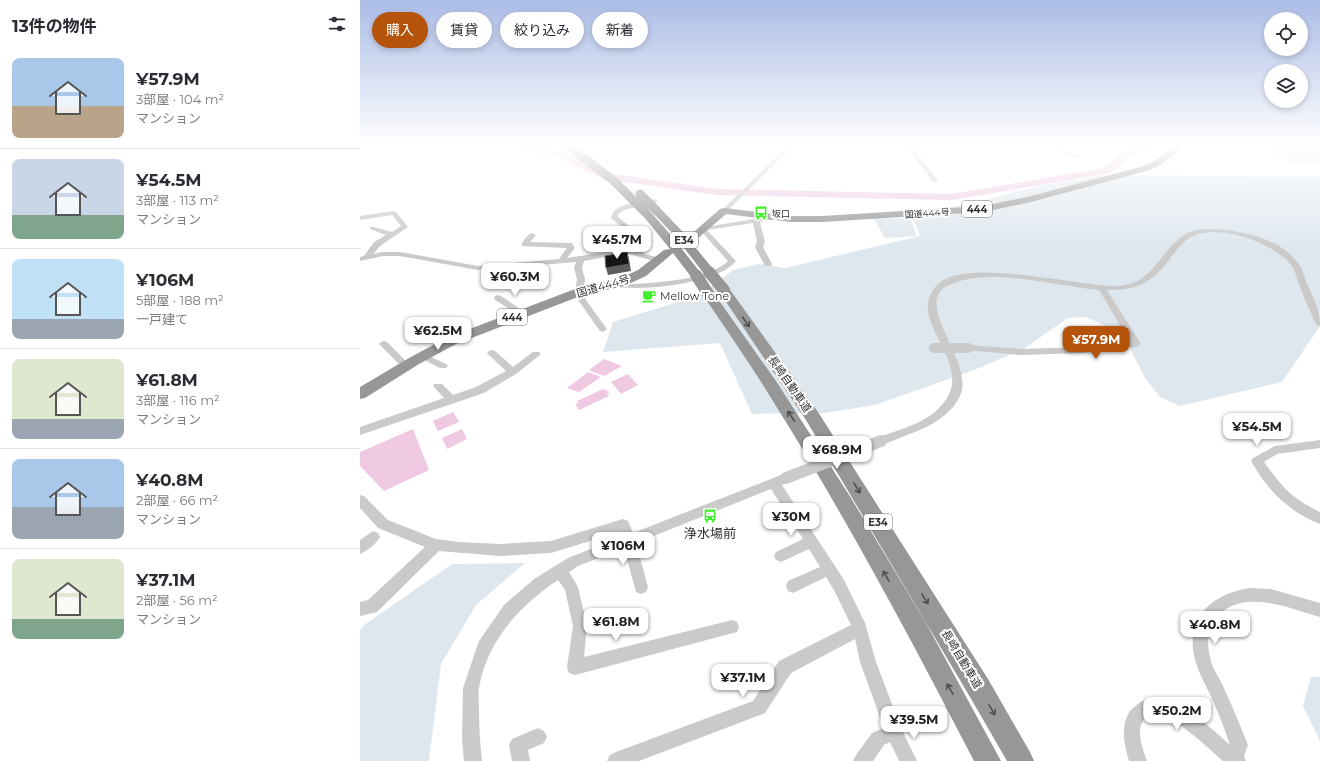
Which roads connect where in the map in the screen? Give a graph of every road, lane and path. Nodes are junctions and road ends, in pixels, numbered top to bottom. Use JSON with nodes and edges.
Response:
{"nodes":[{"id":1,"x":612,"y":180,"type":"edge"},
{"id":2,"x":625,"y":180,"type":"edge"},
{"id":3,"x":756,"y":180,"type":"edge"},
{"id":4,"x":1104,"y":180,"type":"edge"},
{"id":5,"x":656,"y":206,"type":"junction"},
{"id":6,"x":724,"y":211,"type":"junction"},
{"id":7,"x":360,"y":218,"type":"edge"},
{"id":8,"x":772,"y":218,"type":"junction"},
{"id":9,"x":756,"y":220,"type":"junction"},
{"id":10,"x":372,"y":228,"type":"dead end"},
{"id":11,"x":704,"y":228,"type":"junction"},
{"id":12,"x":393,"y":235,"type":"junction"},
{"id":13,"x":532,"y":235,"type":"dead end"},
{"id":14,"x":693,"y":237,"type":"dead end"},
{"id":15,"x":640,"y":254,"type":"junction"},
{"id":16,"x":663,"y":256,"type":"joint"},
{"id":17,"x":363,"y":258,"type":"edge"},
{"id":18,"x":581,"y":259,"type":"junction"},
{"id":19,"x":561,"y":261,"type":"junction"},
{"id":20,"x":768,"y":264,"type":"dead end"},
{"id":21,"x":616,"y":284,"type":"junction"},
{"id":22,"x":1102,"y":288,"type":"junction"},
{"id":23,"x":579,"y":292,"type":"junction"},
{"id":24,"x":716,"y":292,"type":"junction"},
{"id":25,"x":498,"y":298,"type":"dead end"},
{"id":26,"x":522,"y":313,"type":"junction"},
{"id":27,"x":1320,"y":324,"type":"edge"},
{"id":28,"x":603,"y":329,"type":"dead end"},
{"id":29,"x":384,"y":344,"type":"dead end"},
{"id":30,"x":934,"y":348,"type":"dead end"},
{"id":31,"x":492,"y":353,"type":"dead end"},
{"id":32,"x":536,"y":354,"type":"dead end"},
{"id":33,"x":423,"y":356,"type":"junction"},
{"id":34,"x":406,"y":366,"type":"junction"},
{"id":35,"x":443,"y":366,"type":"dead end"},
{"id":36,"x":513,"y":372,"type":"junction"},
{"id":37,"x":438,"y":386,"type":"dead end"},
{"id":38,"x":360,"y":394,"type":"edge"},
{"id":39,"x":451,"y":399,"type":"junction"},
{"id":40,"x":360,"y":431,"type":"edge"},
{"id":41,"x":1320,"y":444,"type":"edge"},
{"id":42,"x":780,"y":480,"type":"junction"},
{"id":43,"x":360,"y":500,"type":"edge"},
{"id":44,"x":1320,"y":518,"type":"edge"},
{"id":45,"x":372,"y":537,"type":"dead end"},
{"id":46,"x":629,"y":540,"type":"junction"},
{"id":47,"x":812,"y":542,"type":"junction"},
{"id":48,"x":436,"y":545,"type":"junction"},
{"id":49,"x":360,"y":548,"type":"edge"},
{"id":50,"x":781,"y":556,"type":"dead end"},
{"id":51,"x":829,"y":569,"type":"junction"},
{"id":52,"x":560,"y":571,"type":"junction"},
{"id":53,"x":793,"y":586,"type":"dead end"},
{"id":54,"x":641,"y":587,"type":"dead end"},
{"id":55,"x":360,"y":609,"type":"edge"},
{"id":56,"x":1320,"y":610,"type":"edge"},
{"id":57,"x":732,"y":627,"type":"dead end"},
{"id":58,"x":860,"y":628,"type":"junction"},
{"id":59,"x":894,"y":732,"type":"junction"},
{"id":60,"x":538,"y":738,"type":"dead end"},
{"id":61,"x":1235,"y":760,"type":"edge"},
{"id":62,"x":473,"y":761,"type":"edge"},
{"id":63,"x":521,"y":761,"type":"edge"},
{"id":64,"x":616,"y":761,"type":"edge"},
{"id":65,"x":862,"y":761,"type":"edge"},
{"id":66,"x":908,"y":761,"type":"edge"},
{"id":67,"x":988,"y":761,"type":"edge"},
{"id":68,"x":1021,"y":761,"type":"edge"},
{"id":69,"x":1138,"y":761,"type":"edge"}],
"edges":[{"from":1,"to":24,"type":"highway","name":"長崎自動車道","number":"E34","bridge":true},
{"from":2,"to":5,"type":"highway","name":"長崎自動車道","number":"E34","bridge":true},
{"from":3,"to":6,"type":"street"},
{"from":4,"to":8,"type":"highway","name":"国道444号","number":"444"},
{"from":5,"to":15,"type":"street"},
{"from":5,"to":24,"type":"highway","name":"長崎自動車道","number":"E34","bridge":true},
{"from":6,"to":8,"type":"highway","name":"国道444号","number":"444"},
{"from":6,"to":11,"type":"highway"},
{"from":7,"to":12,"type":"street"},
{"from":8,"to":9,"type":"street"},
{"from":9,"to":11,"type":"street"},
{"from":9,"to":20,"type":"street"},
{"from":10,"to":12,"type":"street"},
{"from":11,"to":14,"type":"highway"},
{"from":11,"to":21,"type":"street"},
{"from":12,"to":17,"type":"street"},
{"from":13,"to":19,"type":"street"},
{"from":15,"to":16,"type":"street"},
{"from":15,"to":18,"type":"street"},
{"from":16,"to":21,"type":"highway","name":"国道444号","number":"444"},
{"from":17,"to":19,"type":"street"},
{"from":18,"to":19,"type":"street"},
{"from":18,"to":23,"type":"street"},
{"from":21,"to":23,"type":"highway","name":"国道444号","number":"444"},
{"from":22,"to":27,"type":"street"},
{"from":22,"to":30,"type":"street","bridge":true},
{"from":22,"to":42,"type":"street","bridge":true},
{"from":23,"to":26,"type":"highway","name":"国道444号","number":"444"},
{"from":23,"to":28,"type":"street"},
{"from":67,"to":24,"type":"highway","name":"長崎自動車道","number":"E34","one_way":true},
{"from":24,"to":68,"type":"highway","name":"長崎自動車道","number":"E34","one_way":true},
{"from":25,"to":26,"type":"street"},
{"from":26,"to":33,"type":"highway","name":"国道444号","number":"444"},
{"from":29,"to":34,"type":"street"},
{"from":31,"to":36,"type":"street"},
{"from":32,"to":36,"type":"street"},
{"from":33,"to":34,"type":"highway","name":"国道444号","number":"444"},
{"from":33,"to":35,"type":"street"},
{"from":34,"to":38,"type":"highway","name":"国道444号","number":"444"},
{"from":36,"to":39,"type":"street"},
{"from":37,"to":39,"type":"street"},
{"from":39,"to":40,"type":"street"},
{"from":41,"to":44,"type":"street"},
{"from":42,"to":46,"type":"street"},
{"from":42,"to":47,"type":"street"},
{"from":43,"to":48,"type":"street"},
{"from":45,"to":49,"type":"street"},
{"from":46,"to":48,"type":"street"},
{"from":46,"to":52,"type":"street"},
{"from":46,"to":54,"type":"street"},
{"from":47,"to":50,"type":"street"},
{"from":47,"to":51,"type":"street"},
{"from":48,"to":55,"type":"street"},
{"from":51,"to":53,"type":"street"},
{"from":51,"to":58,"type":"street"},
{"from":52,"to":57,"type":"street"},
{"from":52,"to":62,"type":"street"},
{"from":56,"to":61,"type":"street"},
{"from":58,"to":59,"type":"street"},
{"from":58,"to":64,"type":"street"},
{"from":59,"to":65,"type":"street"},
{"from":59,"to":66,"type":"street"},
{"from":60,"to":63,"type":"street"},
{"from":61,"to":69,"type":"street"}]}
